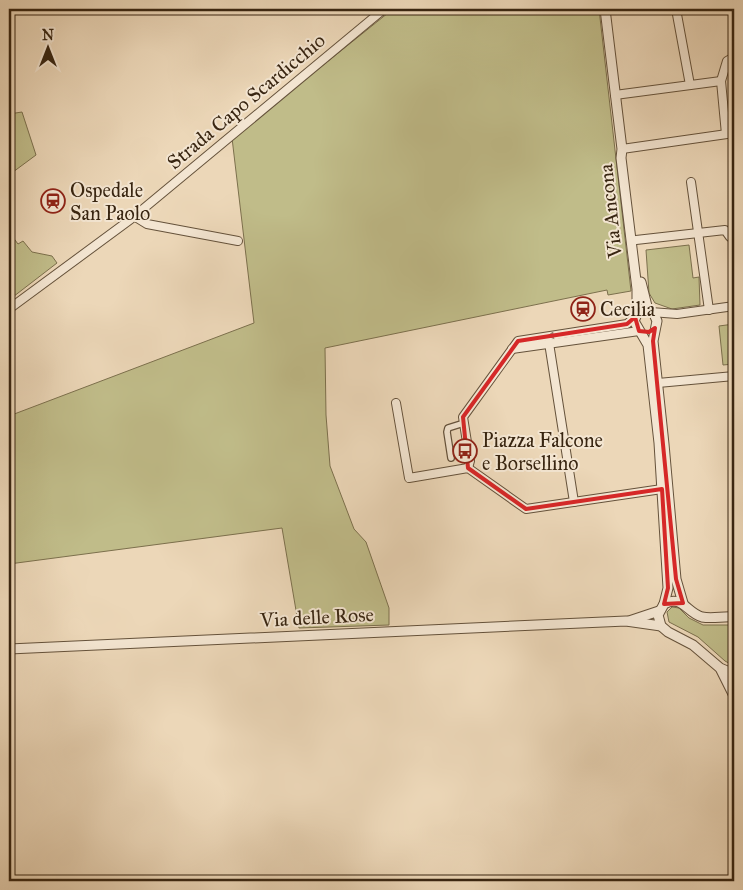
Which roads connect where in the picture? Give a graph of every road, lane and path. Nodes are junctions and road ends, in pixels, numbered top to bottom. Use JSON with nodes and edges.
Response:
{"nodes":[{"id":1,"x":384,"y":9,"type":"edge"},
{"id":2,"x":605,"y":9,"type":"edge"},
{"id":3,"x":676,"y":9,"type":"edge"},
{"id":4,"x":734,"y":57,"type":"edge"},
{"id":5,"x":721,"y":81,"type":"junction"},
{"id":6,"x":690,"y":85,"type":"junction"},
{"id":7,"x":615,"y":95,"type":"junction"},
{"id":8,"x":734,"y":133,"type":"edge"},
{"id":9,"x":726,"y":134,"type":"junction"},
{"id":10,"x":622,"y":148,"type":"junction"},
{"id":11,"x":691,"y":182,"type":"dead end"},
{"id":12,"x":134,"y":216,"type":"junction"},
{"id":13,"x":699,"y":233,"type":"junction"},
{"id":14,"x":734,"y":237,"type":"edge"},
{"id":15,"x":636,"y":240,"type":"junction"},
{"id":16,"x":238,"y":241,"type":"dead end"},
{"id":17,"x":734,"y":306,"type":"edge"},
{"id":18,"x":9,"y":309,"type":"edge"},
{"id":19,"x":709,"y":310,"type":"junction"},
{"id":20,"x":650,"y":311,"type":"junction"},
{"id":21,"x":671,"y":314,"type":"junction"},
{"id":22,"x":636,"y":315,"type":"junction"},
{"id":23,"x":656,"y":326,"type":"junction"},
{"id":24,"x":639,"y":330,"type":"junction"},
{"id":25,"x":549,"y":344,"type":"junction"},
{"id":26,"x":512,"y":349,"type":"junction"},
{"id":27,"x":734,"y":376,"type":"edge"},
{"id":28,"x":658,"y":383,"type":"junction"},
{"id":29,"x":396,"y":403,"type":"dead end"},
{"id":30,"x":464,"y":423,"type":"junction"},
{"id":31,"x":451,"y":458,"type":"dead end"},
{"id":32,"x":468,"y":468,"type":"junction"},
{"id":33,"x":662,"y":489,"type":"junction"},
{"id":34,"x":574,"y":502,"type":"junction"},
{"id":35,"x":683,"y":603,"type":"junction"},
{"id":36,"x":661,"y":607,"type":"junction"},
{"id":37,"x":733,"y":616,"type":"edge"},
{"id":38,"x":626,"y":621,"type":"junction"},
{"id":39,"x":661,"y":626,"type":"junction"},
{"id":40,"x":9,"y":649,"type":"edge"},
{"id":41,"x":720,"y":668,"type":"junction"},
{"id":42,"x":734,"y":674,"type":"edge"},
{"id":43,"x":734,"y":696,"type":"edge"}],
"edges":[{"from":1,"to":12,"type":"street","name":"Strada Capo Scardicchio"},
{"from":2,"to":7,"type":"street"},
{"from":3,"to":6,"type":"street"},
{"from":4,"to":5,"type":"street"},
{"from":5,"to":6,"type":"street"},
{"from":5,"to":9,"type":"street"},
{"from":6,"to":7,"type":"street"},
{"from":7,"to":10,"type":"street"},
{"from":8,"to":9,"type":"street"},
{"from":9,"to":10,"type":"street"},
{"from":10,"to":15,"type":"street","name":"Via Ancona"},
{"from":10,"to":22,"type":"street","name":"Via Ancona"},
{"from":11,"to":13,"type":"street"},
{"from":12,"to":16,"type":"street"},
{"from":12,"to":18,"type":"street","name":"Strada Capo Scardicchio"},
{"from":13,"to":14,"type":"street"},
{"from":13,"to":15,"type":"street"},
{"from":13,"to":19,"type":"street"},
{"from":15,"to":20,"type":"street","name":"Via Ancona"},
{"from":17,"to":19,"type":"street"},
{"from":19,"to":21,"type":"street"},
{"from":20,"to":21,"type":"street"},
{"from":20,"to":22,"type":"street"},
{"from":20,"to":23,"type":"street"},
{"from":21,"to":23,"type":"street"},
{"from":22,"to":24,"type":"street"},
{"from":22,"to":26,"type":"street","one_way":true},
{"from":23,"to":24,"type":"street"},
{"from":23,"to":28,"type":"street"},
{"from":24,"to":25,"type":"street"},
{"from":24,"to":33,"type":"street"},
{"from":25,"to":26,"type":"street"},
{"from":25,"to":34,"type":"street"},
{"from":26,"to":30,"type":"street"},
{"from":27,"to":28,"type":"street"},
{"from":28,"to":35,"type":"street"},
{"from":29,"to":32,"type":"street"},
{"from":30,"to":31,"type":"street"},
{"from":30,"to":32,"type":"street"},
{"from":32,"to":34,"type":"street"},
{"from":33,"to":34,"type":"street"},
{"from":33,"to":36,"type":"street"},
{"from":35,"to":36,"type":"street","name":"Via delle Rose"},
{"from":35,"to":37,"type":"street"},
{"from":36,"to":38,"type":"street","name":"Via delle Rose"},
{"from":36,"to":39,"type":"street"},
{"from":38,"to":39,"type":"street","name":"Via delle Rose"},
{"from":38,"to":40,"type":"street","name":"Via delle Rose"},
{"from":39,"to":41,"type":"street"},
{"from":41,"to":42,"type":"street"},
{"from":41,"to":43,"type":"street"}]}
